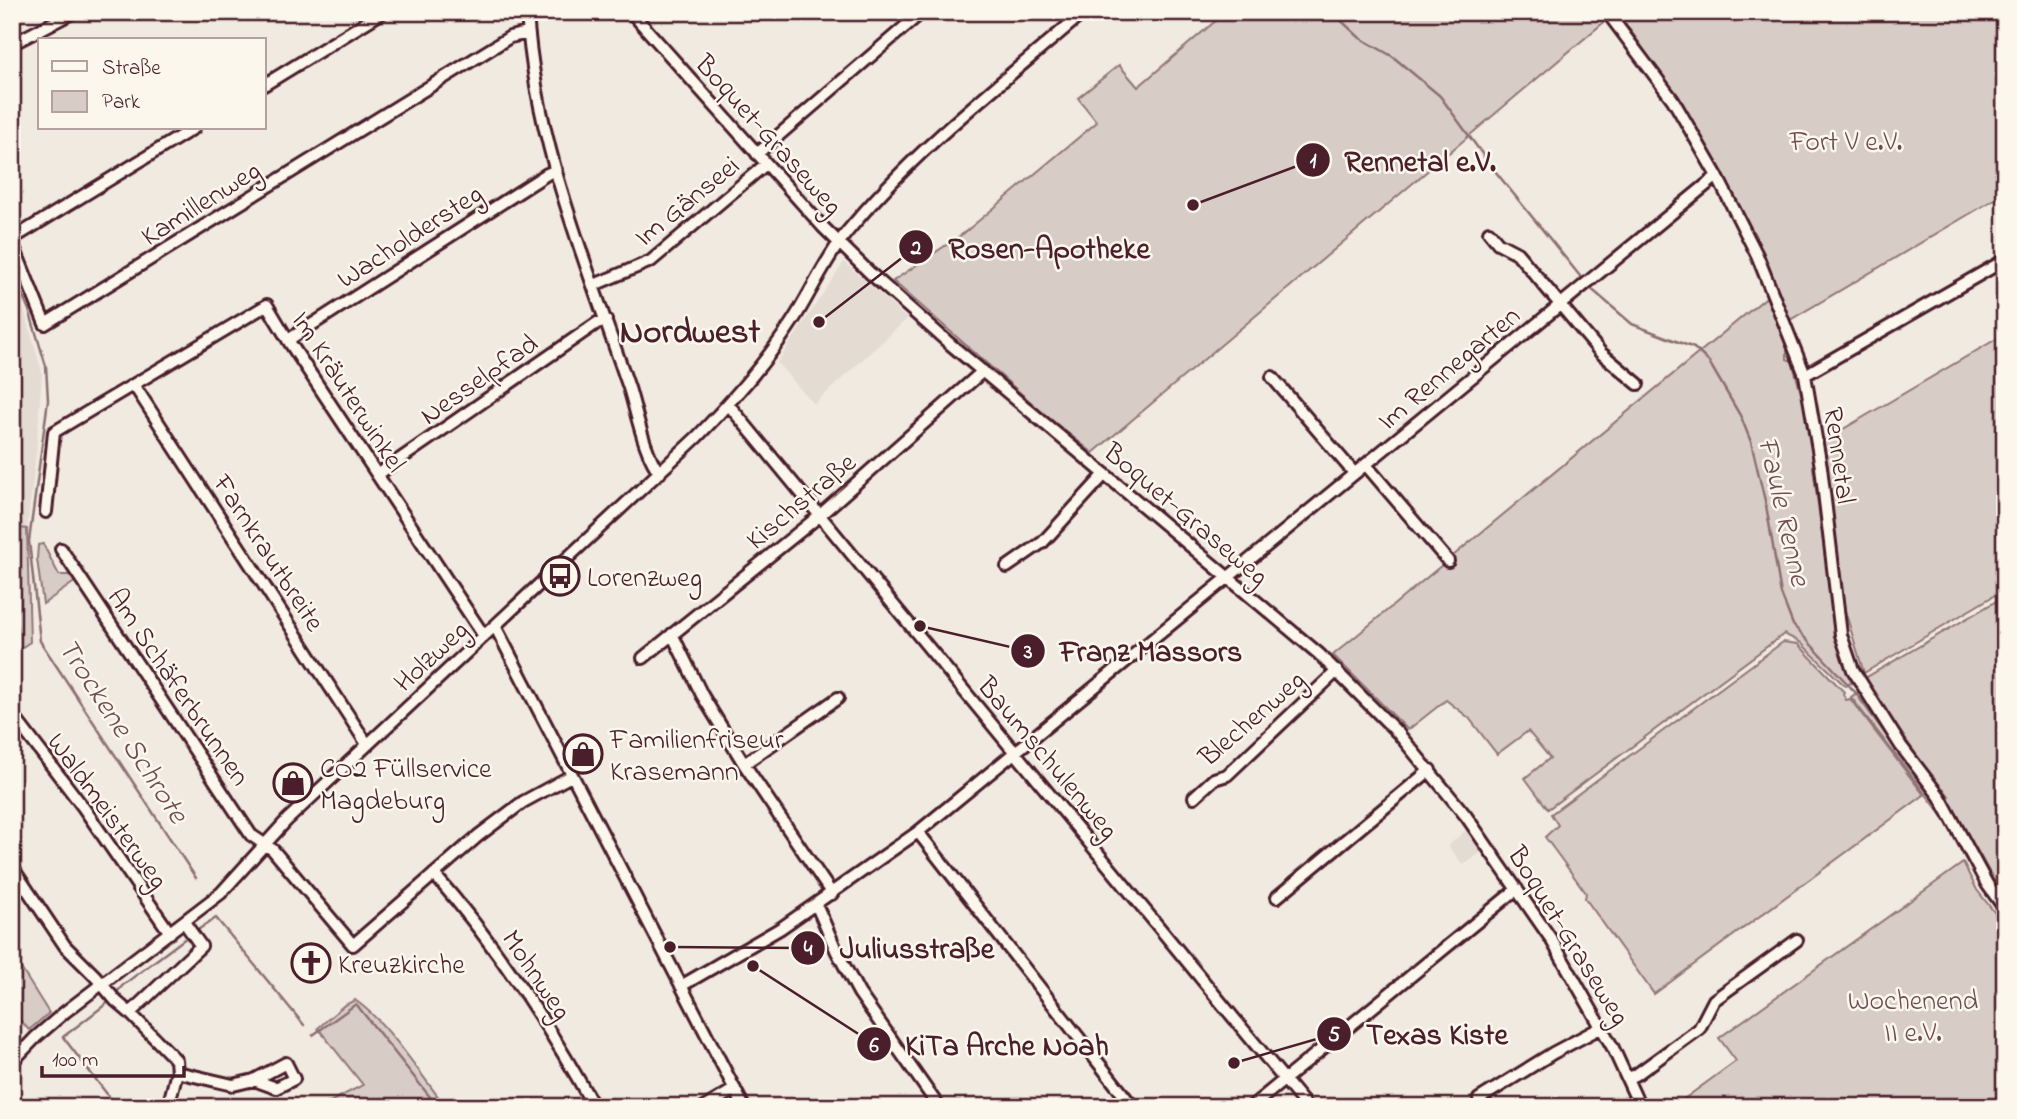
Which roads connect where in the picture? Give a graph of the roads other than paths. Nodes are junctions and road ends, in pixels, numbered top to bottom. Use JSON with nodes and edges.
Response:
{"nodes":[{"id":1,"x":74,"y":12,"type":"edge"},
{"id":2,"x":383,"y":12,"type":"edge"},
{"id":3,"x":527,"y":12,"type":"edge"},
{"id":4,"x":631,"y":12,"type":"edge"},
{"id":5,"x":922,"y":12,"type":"edge"},
{"id":6,"x":1084,"y":12,"type":"edge"},
{"id":7,"x":1607,"y":12,"type":"edge"},
{"id":8,"x":528,"y":33,"type":"junction"},
{"id":9,"x":12,"y":44,"type":"edge"},
{"id":10,"x":266,"y":84,"type":"edge"},
{"id":11,"x":191,"y":130,"type":"edge"},
{"id":12,"x":757,"y":153,"type":"junction"},
{"id":13,"x":766,"y":164,"type":"junction"},
{"id":14,"x":556,"y":170,"type":"junction"},
{"id":15,"x":1717,"y":176,"type":"junction"},
{"id":16,"x":1489,"y":233,"type":"dead end"},
{"id":17,"x":12,"y":240,"type":"edge"},
{"id":18,"x":838,"y":243,"type":"junction"},
{"id":19,"x":2005,"y":260,"type":"edge"},
{"id":20,"x":594,"y":285,"type":"junction"},
{"id":21,"x":1560,"y":305,"type":"junction"},
{"id":22,"x":606,"y":320,"type":"junction"},
{"id":23,"x":288,"y":340,"type":"junction"},
{"id":24,"x":982,"y":371,"type":"junction"},
{"id":25,"x":1805,"y":375,"type":"junction"},
{"id":26,"x":1272,"y":377,"type":"dead end"},
{"id":27,"x":1638,"y":384,"type":"dead end"},
{"id":28,"x":134,"y":385,"type":"junction"},
{"id":29,"x":728,"y":404,"type":"junction"},
{"id":30,"x":1366,"y":465,"type":"junction"},
{"id":31,"x":660,"y":473,"type":"junction"},
{"id":32,"x":1354,"y":473,"type":"junction"},
{"id":33,"x":1105,"y":474,"type":"junction"},
{"id":34,"x":377,"y":475,"type":"junction"},
{"id":35,"x":46,"y":512,"type":"dead end"},
{"id":36,"x":819,"y":516,"type":"junction"},
{"id":37,"x":61,"y":549,"type":"dead end"},
{"id":38,"x":1448,"y":561,"type":"dead end"},
{"id":39,"x":1007,"y":567,"type":"dead end"},
{"id":40,"x":1228,"y":577,"type":"junction"},
{"id":41,"x":495,"y":626,"type":"junction"},
{"id":42,"x":672,"y":634,"type":"junction"},
{"id":43,"x":484,"y":636,"type":"junction"},
{"id":44,"x":643,"y":658,"type":"dead end"},
{"id":45,"x":1338,"y":671,"type":"junction"},
{"id":46,"x":838,"y":698,"type":"dead end"},
{"id":47,"x":12,"y":714,"type":"edge"},
{"id":48,"x":368,"y":744,"type":"junction"},
{"id":49,"x":1015,"y":751,"type":"junction"},
{"id":50,"x":744,"y":764,"type":"junction"},
{"id":51,"x":1430,"y":770,"type":"junction"},
{"id":52,"x":571,"y":776,"type":"junction"},
{"id":53,"x":1194,"y":797,"type":"dead end"},
{"id":54,"x":918,"y":832,"type":"junction"},
{"id":55,"x":265,"y":843,"type":"junction"},
{"id":56,"x":12,"y":867,"type":"edge"},
{"id":57,"x":434,"y":874,"type":"junction"},
{"id":58,"x":1517,"y":889,"type":"junction"},
{"id":59,"x":832,"y":894,"type":"junction"},
{"id":60,"x":1277,"y":897,"type":"dead end"},
{"id":61,"x":816,"y":904,"type":"junction"},
{"id":62,"x":2005,"y":909,"type":"edge"},
{"id":63,"x":190,"y":930,"type":"junction"},
{"id":64,"x":170,"y":933,"type":"junction"},
{"id":65,"x":1797,"y":940,"type":"dead end"},
{"id":66,"x":681,"y":986,"type":"junction"},
{"id":67,"x":108,"y":993,"type":"junction"},
{"id":68,"x":130,"y":1013,"type":"junction"},
{"id":69,"x":1602,"y":1027,"type":"junction"},
{"id":70,"x":12,"y":1062,"type":"edge"},
{"id":71,"x":177,"y":1072,"type":"junction"},
{"id":72,"x":1628,"y":1077,"type":"junction"},
{"id":73,"x":1284,"y":1079,"type":"junction"},
{"id":74,"x":254,"y":1080,"type":"dead end"},
{"id":75,"x":735,"y":1089,"type":"junction"},
{"id":76,"x":168,"y":1107,"type":"edge"},
{"id":77,"x":594,"y":1107,"type":"edge"},
{"id":78,"x":705,"y":1107,"type":"edge"},
{"id":79,"x":744,"y":1107,"type":"edge"},
{"id":80,"x":939,"y":1107,"type":"edge"},
{"id":81,"x":1133,"y":1107,"type":"edge"},
{"id":82,"x":1251,"y":1107,"type":"edge"},
{"id":83,"x":1307,"y":1107,"type":"edge"},
{"id":84,"x":1485,"y":1107,"type":"edge"},
{"id":85,"x":1640,"y":1107,"type":"edge"}],
"edges":[{"from":1,"to":9,"type":"street"},
{"from":2,"to":10,"type":"street"},
{"from":3,"to":8,"type":"street"},
{"from":4,"to":12,"type":"street","name":"Boquet-Graseweg"},
{"from":5,"to":12,"type":"street"},
{"from":6,"to":18,"type":"street","name":"Holzweg"},
{"from":7,"to":15,"type":"street","name":"Rennetal"},
{"from":8,"to":14,"type":"street"},
{"from":8,"to":17,"type":"street","name":"Kamillenweg"},
{"from":11,"to":17,"type":"street"},
{"from":12,"to":13,"type":"street","name":"Boquet-Graseweg"},
{"from":13,"to":18,"type":"street","name":"Boquet-Graseweg"},
{"from":13,"to":20,"type":"street","name":"Im Gänseei"},
{"from":14,"to":20,"type":"street"},
{"from":14,"to":23,"type":"street","name":"Wacholdersteg"},
{"from":15,"to":21,"type":"street","name":"Im Rennegarten"},
{"from":15,"to":25,"type":"street","name":"Rennetal"},
{"from":16,"to":21,"type":"street","name":"Im Rennegarten"},
{"from":18,"to":24,"type":"street","name":"Boquet-Graseweg"},
{"from":18,"to":29,"type":"street","name":"Holzweg"},
{"from":19,"to":25,"type":"street"},
{"from":20,"to":22,"type":"street"},
{"from":21,"to":27,"type":"street","name":"Im Rennegarten"},
{"from":21,"to":30,"type":"street","name":"Im Rennegarten"},
{"from":22,"to":31,"type":"street"},
{"from":22,"to":34,"type":"street","name":"Nesselpfad"},
{"from":23,"to":28,"type":"street","name":"Im Kräuterwinkel"},
{"from":23,"to":34,"type":"street","name":"Im Kräuterwinkel"},
{"from":24,"to":33,"type":"street","name":"Boquet-Graseweg"},
{"from":24,"to":36,"type":"street","name":"Kischstraße"},
{"from":25,"to":62,"type":"street","name":"Rennetal"},
{"from":26,"to":32,"type":"street"},
{"from":28,"to":35,"type":"street","name":"Im Kräuterwinkel"},
{"from":28,"to":48,"type":"street","name":"Farnkrautbreite"},
{"from":29,"to":31,"type":"street","name":"Holzweg"},
{"from":29,"to":36,"type":"street","name":"Baumschulenweg"},
{"from":30,"to":32,"type":"street","name":"Im Rennegarten"},
{"from":30,"to":38,"type":"street","name":"Im Rennegarten"},
{"from":31,"to":41,"type":"street","name":"Holzweg"},
{"from":32,"to":40,"type":"street","name":"Im Rennegarten"},
{"from":33,"to":39,"type":"street"},
{"from":33,"to":40,"type":"street","name":"Boquet-Graseweg"},
{"from":34,"to":43,"type":"street","name":"Im Kräuterwinkel"},
{"from":36,"to":42,"type":"street","name":"Kischstraße"},
{"from":36,"to":49,"type":"street","name":"Baumschulenweg"},
{"from":37,"to":55,"type":"street","name":"Am Schäferbrunnen"},
{"from":40,"to":45,"type":"street","name":"Boquet-Graseweg"},
{"from":40,"to":49,"type":"street","name":"Im Rennegarten"},
{"from":41,"to":43,"type":"street","name":"Holzweg"},
{"from":41,"to":52,"type":"street"},
{"from":42,"to":44,"type":"street","name":"Kischstraße"},
{"from":42,"to":50,"type":"street"},
{"from":43,"to":48,"type":"street","name":"Holzweg"},
{"from":45,"to":51,"type":"street","name":"Boquet-Graseweg"},
{"from":45,"to":53,"type":"street","name":"Blechenweg"},
{"from":46,"to":50,"type":"street"},
{"from":47,"to":64,"type":"street","name":"Waldmeisterweg"},
{"from":48,"to":55,"type":"street","name":"Holzweg"},
{"from":49,"to":54,"type":"street","name":"Im Rennegarten"},
{"from":49,"to":73,"type":"street","name":"Baumschulenweg"},
{"from":50,"to":59,"type":"street"},
{"from":51,"to":58,"type":"street","name":"Boquet-Graseweg"},
{"from":51,"to":60,"type":"street"},
{"from":52,"to":57,"type":"street"},
{"from":52,"to":66,"type":"street"},
{"from":54,"to":59,"type":"street","name":"Im Rennegarten"},
{"from":54,"to":81,"type":"street"},
{"from":55,"to":57,"type":"street","name":"Am Schäferbrunnen"},
{"from":55,"to":63,"type":"street","name":"Holzweg"},
{"from":56,"to":67,"type":"street"},
{"from":57,"to":77,"type":"street","name":"Mohnweg"},
{"from":58,"to":69,"type":"street","name":"Boquet-Graseweg"},
{"from":58,"to":73,"type":"street"},
{"from":59,"to":61,"type":"street","name":"Im Rennegarten"},
{"from":61,"to":66,"type":"street","name":"Im Rennegarten"},
{"from":61,"to":80,"type":"street"},
{"from":63,"to":64,"type":"street","name":"Holzweg"},
{"from":63,"to":68,"type":"street"},
{"from":64,"to":67,"type":"street","name":"Holzweg"},
{"from":65,"to":72,"type":"street"},
{"from":66,"to":75,"type":"street"},
{"from":67,"to":68,"type":"street"},
{"from":67,"to":70,"type":"street","name":"Holzweg"},
{"from":68,"to":71,"type":"street"},
{"from":69,"to":72,"type":"street","name":"Boquet-Graseweg"},
{"from":69,"to":84,"type":"street"},
{"from":71,"to":74,"type":"street"},
{"from":71,"to":76,"type":"street"},
{"from":72,"to":85,"type":"street","name":"Boquet-Graseweg"},
{"from":73,"to":82,"type":"street"},
{"from":73,"to":83,"type":"street","name":"Baumschulenweg"},
{"from":75,"to":78,"type":"street"},
{"from":75,"to":79,"type":"street"}]}
